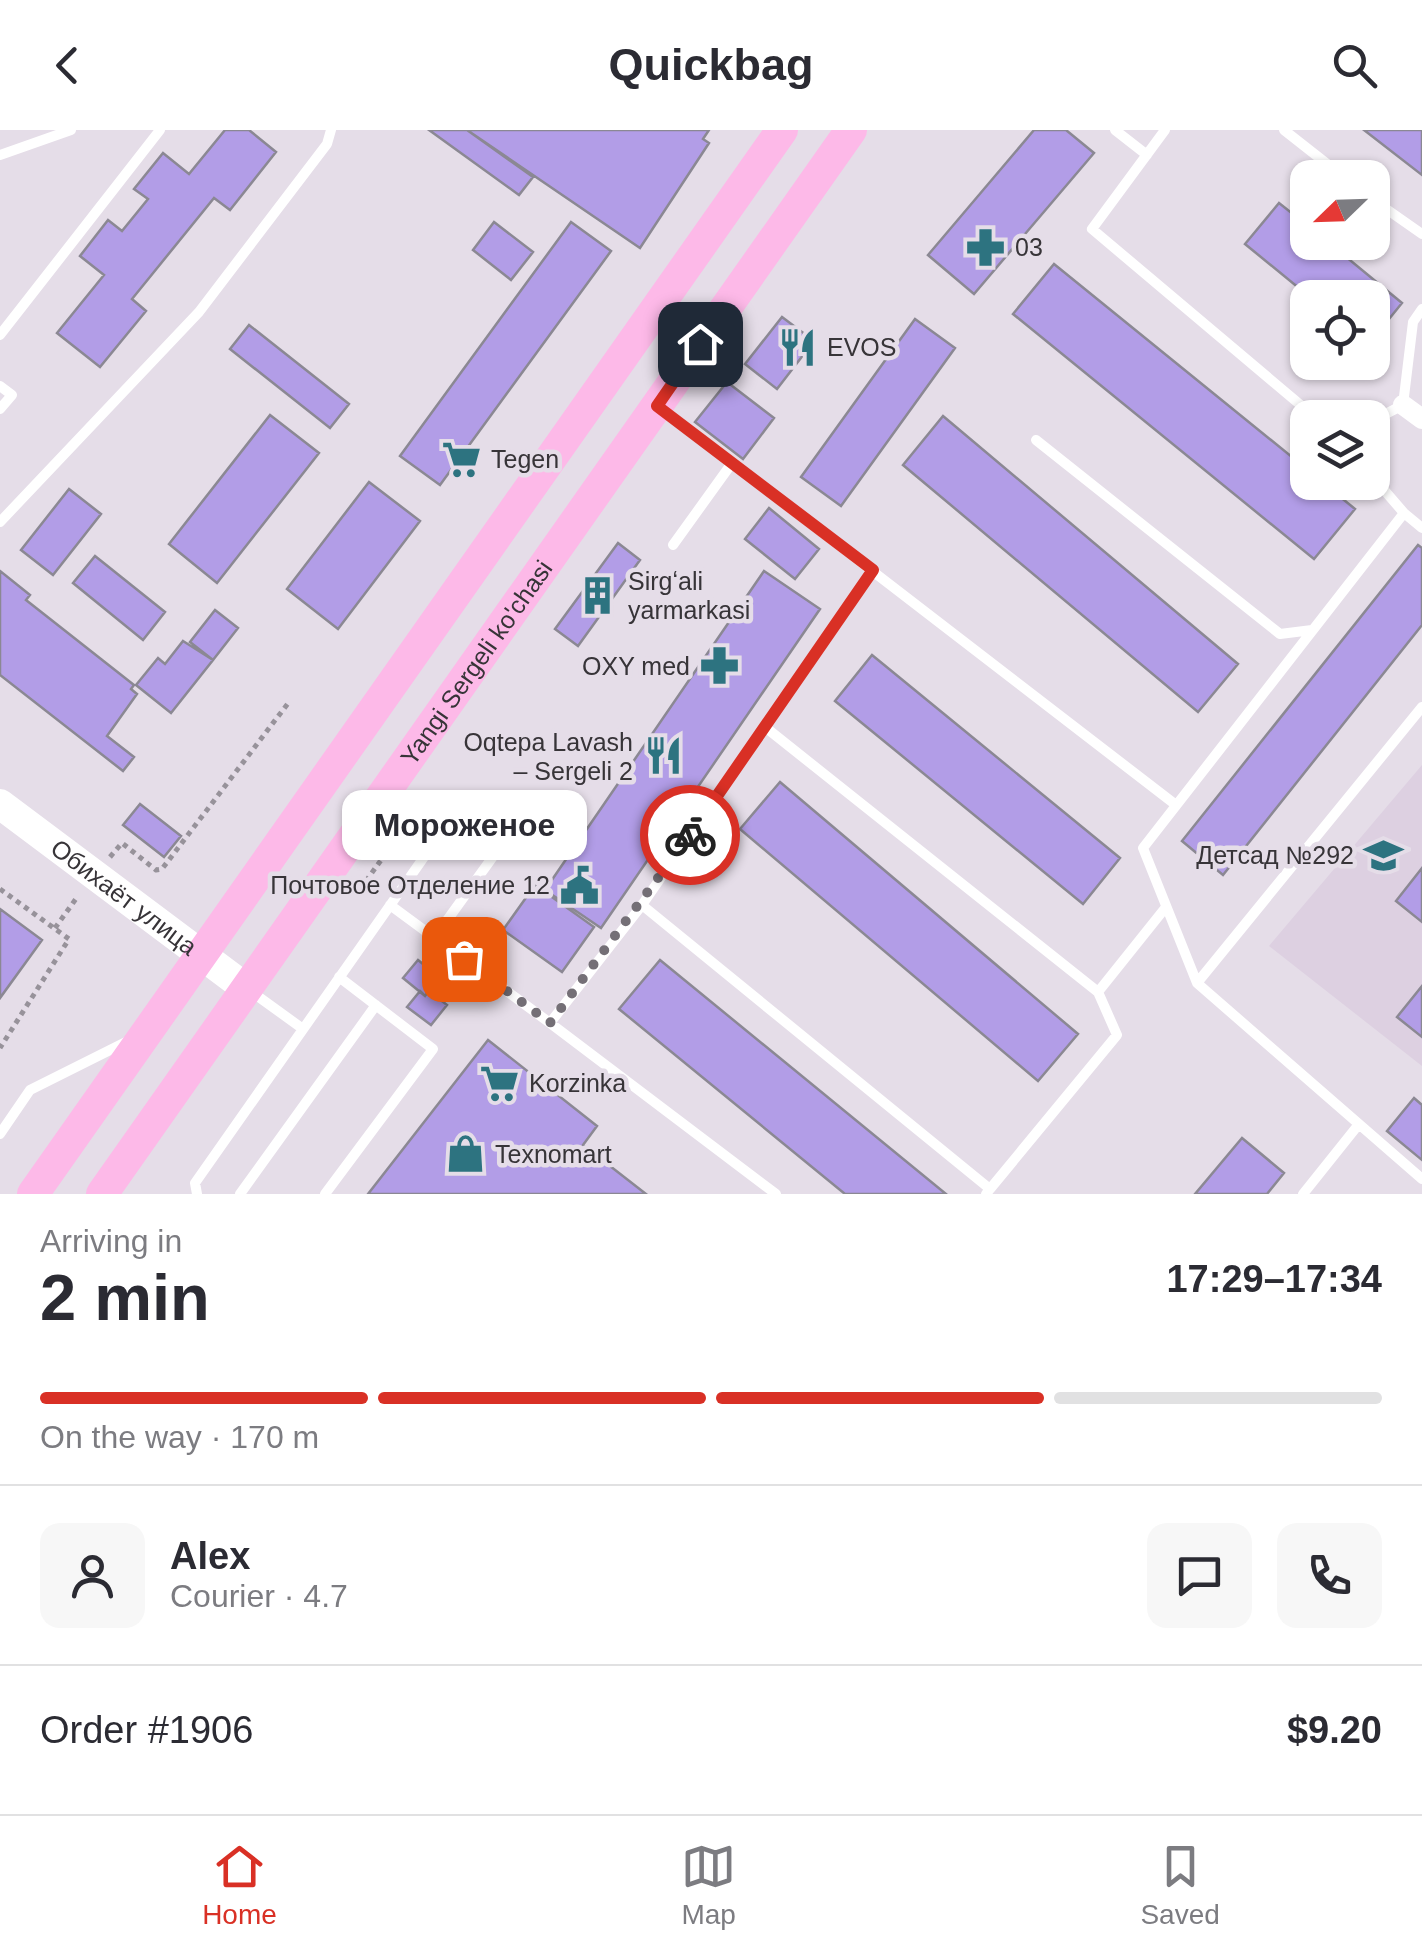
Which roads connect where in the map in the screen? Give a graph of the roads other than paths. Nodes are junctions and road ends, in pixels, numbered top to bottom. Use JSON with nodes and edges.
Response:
{"nodes":[{"id":1,"x":71,"y":130,"type":"edge"},
{"id":2,"x":160,"y":130,"type":"edge"},
{"id":3,"x":331,"y":130,"type":"edge"},
{"id":4,"x":782,"y":130,"type":"edge"},
{"id":5,"x":851,"y":130,"type":"edge"},
{"id":6,"x":1115,"y":130,"type":"edge"},
{"id":7,"x":1165,"y":130,"type":"edge"},
{"id":8,"x":1284,"y":130,"type":"edge"},
{"id":9,"x":0,"y":155,"type":"edge"},
{"id":10,"x":1147,"y":155,"type":"junction"},
{"id":11,"x":1322,"y":160,"type":"edge"},
{"id":12,"x":1390,"y":212,"type":"edge"},
{"id":13,"x":1422,"y":234,"type":"edge"},
{"id":14,"x":1422,"y":310,"type":"edge"},
{"id":15,"x":0,"y":335,"type":"edge"},
{"id":16,"x":0,"y":386,"type":"edge"},
{"id":17,"x":1295,"y":400,"type":"edge"},
{"id":18,"x":1403,"y":405,"type":"junction"},
{"id":19,"x":657,"y":406,"type":"junction"},
{"id":20,"x":0,"y":409,"type":"edge"},
{"id":21,"x":1390,"y":412,"type":"edge"},
{"id":22,"x":1422,"y":419,"type":"edge"},
{"id":23,"x":1036,"y":440,"type":"dead end"},
{"id":24,"x":732,"y":464,"type":"junction"},
{"id":25,"x":1390,"y":497,"type":"edge"},
{"id":26,"x":1404,"y":513,"type":"junction"},
{"id":27,"x":0,"y":522,"type":"edge"},
{"id":28,"x":1422,"y":528,"type":"edge"},
{"id":29,"x":673,"y":546,"type":"dead end"},
{"id":30,"x":873,"y":570,"type":"junction"},
{"id":31,"x":1312,"y":630,"type":"junction"},
{"id":32,"x":1422,"y":706,"type":"edge"},
{"id":33,"x":765,"y":727,"type":"junction"},
{"id":34,"x":0,"y":804,"type":"edge"},
{"id":35,"x":1176,"y":805,"type":"junction"},
{"id":36,"x":528,"y":808,"type":"dead end"},
{"id":37,"x":443,"y":830,"type":"dead end"},
{"id":38,"x":390,"y":905,"type":"junction"},
{"id":39,"x":642,"y":906,"type":"junction"},
{"id":40,"x":1166,"y":907,"type":"junction"},
{"id":41,"x":436,"y":937,"type":"junction"},
{"id":42,"x":202,"y":955,"type":"junction"},
{"id":43,"x":339,"y":978,"type":"junction"},
{"id":44,"x":1198,"y":984,"type":"junction"},
{"id":45,"x":247,"y":989,"type":"junction"},
{"id":46,"x":1098,"y":992,"type":"junction"},
{"id":47,"x":376,"y":1005,"type":"junction"},
{"id":48,"x":550,"y":1023,"type":"junction"},
{"id":49,"x":151,"y":1029,"type":"junction"},
{"id":50,"x":303,"y":1029,"type":"junction"},
{"id":51,"x":1359,"y":1124,"type":"junction"},
{"id":52,"x":0,"y":1134,"type":"edge"},
{"id":53,"x":1422,"y":1179,"type":"edge"},
{"id":54,"x":988,"y":1191,"type":"edge"},
{"id":55,"x":34,"y":1194,"type":"edge"},
{"id":56,"x":102,"y":1194,"type":"edge"},
{"id":57,"x":197,"y":1194,"type":"edge"},
{"id":58,"x":240,"y":1194,"type":"edge"},
{"id":59,"x":325,"y":1194,"type":"edge"},
{"id":60,"x":776,"y":1194,"type":"edge"},
{"id":61,"x":1302,"y":1194,"type":"edge"}],
"edges":[{"from":1,"to":9,"type":"lane"},
{"from":2,"to":15,"type":"lane"},
{"from":3,"to":27,"type":"lane"},
{"from":4,"to":42,"type":"main road"},
{"from":5,"to":19,"type":"main road","name":"Yangi Sergeli ko'chasi"},
{"from":6,"to":10,"type":"lane"},
{"from":7,"to":10,"type":"lane"},
{"from":8,"to":11,"type":"lane"},
{"from":10,"to":17,"type":"lane"},
{"from":12,"to":13,"type":"lane"},
{"from":14,"to":18,"type":"lane"},
{"from":16,"to":20,"type":"lane"},
{"from":18,"to":21,"type":"lane"},
{"from":18,"to":22,"type":"street"},
{"from":19,"to":24,"type":"lane"},
{"from":19,"to":45,"type":"main road","name":"Yangi Sergeli ko'chasi"},
{"from":23,"to":31,"type":"lane"},
{"from":24,"to":29,"type":"lane"},
{"from":24,"to":30,"type":"lane"},
{"from":25,"to":26,"type":"lane"},
{"from":26,"to":28,"type":"lane"},
{"from":26,"to":31,"type":"lane"},
{"from":30,"to":33,"type":"lane"},
{"from":30,"to":35,"type":"lane"},
{"from":31,"to":35,"type":"lane"},
{"from":32,"to":44,"type":"lane"},
{"from":33,"to":39,"type":"lane"},
{"from":33,"to":46,"type":"lane"},
{"from":34,"to":42,"type":"street","name":"Обихаёт улица"},
{"from":35,"to":40,"type":"lane"},
{"from":36,"to":41,"type":"lane"},
{"from":37,"to":38,"type":"lane"},
{"from":38,"to":41,"type":"lane"},
{"from":38,"to":43,"type":"lane"},
{"from":39,"to":48,"type":"lane"},
{"from":39,"to":54,"type":"lane"},
{"from":40,"to":44,"type":"lane"},
{"from":40,"to":46,"type":"lane"},
{"from":41,"to":48,"type":"lane"},
{"from":42,"to":45,"type":"street","name":"Обихаёт улица"},
{"from":42,"to":49,"type":"main road"},
{"from":43,"to":47,"type":"lane"},
{"from":43,"to":50,"type":"lane"},
{"from":44,"to":51,"type":"lane"},
{"from":45,"to":50,"type":"lane"},
{"from":45,"to":56,"type":"main road","name":"Yangi Sergeli ko'chasi"},
{"from":46,"to":54,"type":"lane"},
{"from":47,"to":58,"type":"lane"},
{"from":47,"to":59,"type":"lane"},
{"from":48,"to":60,"type":"lane"},
{"from":49,"to":52,"type":"lane"},
{"from":49,"to":55,"type":"main road"},
{"from":50,"to":57,"type":"lane"},
{"from":51,"to":53,"type":"lane"},
{"from":51,"to":61,"type":"lane"}]}
